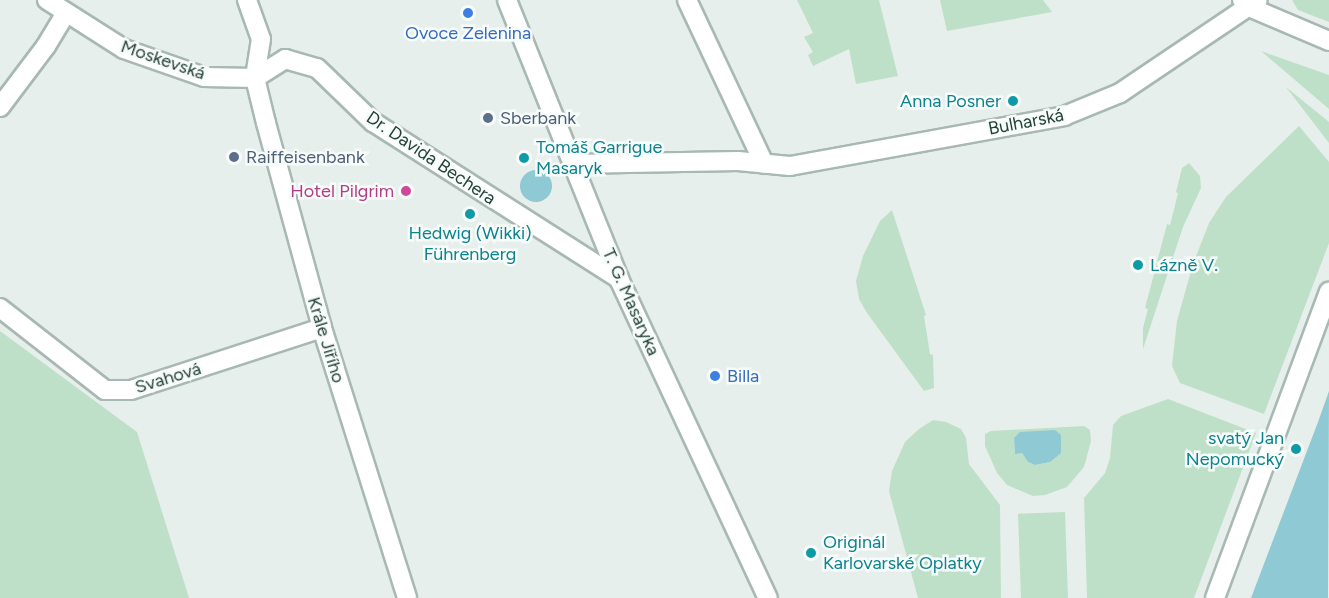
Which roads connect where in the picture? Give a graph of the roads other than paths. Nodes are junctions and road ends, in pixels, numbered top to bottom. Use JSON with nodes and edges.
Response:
{"nodes":[{"id":1,"x":47,"y":0,"type":"edge"},
{"id":2,"x":247,"y":0,"type":"edge"},
{"id":3,"x":507,"y":0,"type":"edge"},
{"id":4,"x":687,"y":0,"type":"edge"},
{"id":5,"x":1249,"y":2,"type":"edge"},
{"id":6,"x":65,"y":14,"type":"junction"},
{"id":7,"x":1329,"y":41,"type":"edge"},
{"id":8,"x":255,"y":78,"type":"junction"},
{"id":9,"x":0,"y":107,"type":"edge"},
{"id":10,"x":573,"y":164,"type":"junction"},
{"id":11,"x":764,"y":165,"type":"junction"},
{"id":12,"x":619,"y":279,"type":"junction"},
{"id":13,"x":1329,"y":292,"type":"edge"},
{"id":14,"x":0,"y":308,"type":"edge"},
{"id":15,"x":322,"y":328,"type":"junction"},
{"id":16,"x":407,"y":598,"type":"edge"},
{"id":17,"x":768,"y":598,"type":"edge"},
{"id":18,"x":1215,"y":598,"type":"edge"}],
"edges":[{"from":1,"to":6,"type":"street","name":"Moskevská"},
{"from":2,"to":8,"type":"street"},
{"from":3,"to":10,"type":"street","name":"T. G. Masaryka"},
{"from":4,"to":11,"type":"street"},
{"from":5,"to":7,"type":"street"},
{"from":5,"to":11,"type":"street","name":"Bulharská"},
{"from":6,"to":8,"type":"street","name":"Moskevská"},
{"from":6,"to":9,"type":"street"},
{"from":8,"to":12,"type":"street","name":"Dr. Davida Bechera"},
{"from":8,"to":15,"type":"street","name":"Krále Jiřího"},
{"from":10,"to":11,"type":"street","name":"Bulharská"},
{"from":10,"to":12,"type":"street","name":"T. G. Masaryka"},
{"from":12,"to":17,"type":"street","name":"T. G. Masaryka"},
{"from":13,"to":18,"type":"street"},
{"from":14,"to":15,"type":"street","name":"Svahová"},
{"from":15,"to":16,"type":"street","name":"Krále Jiřího"}]}
